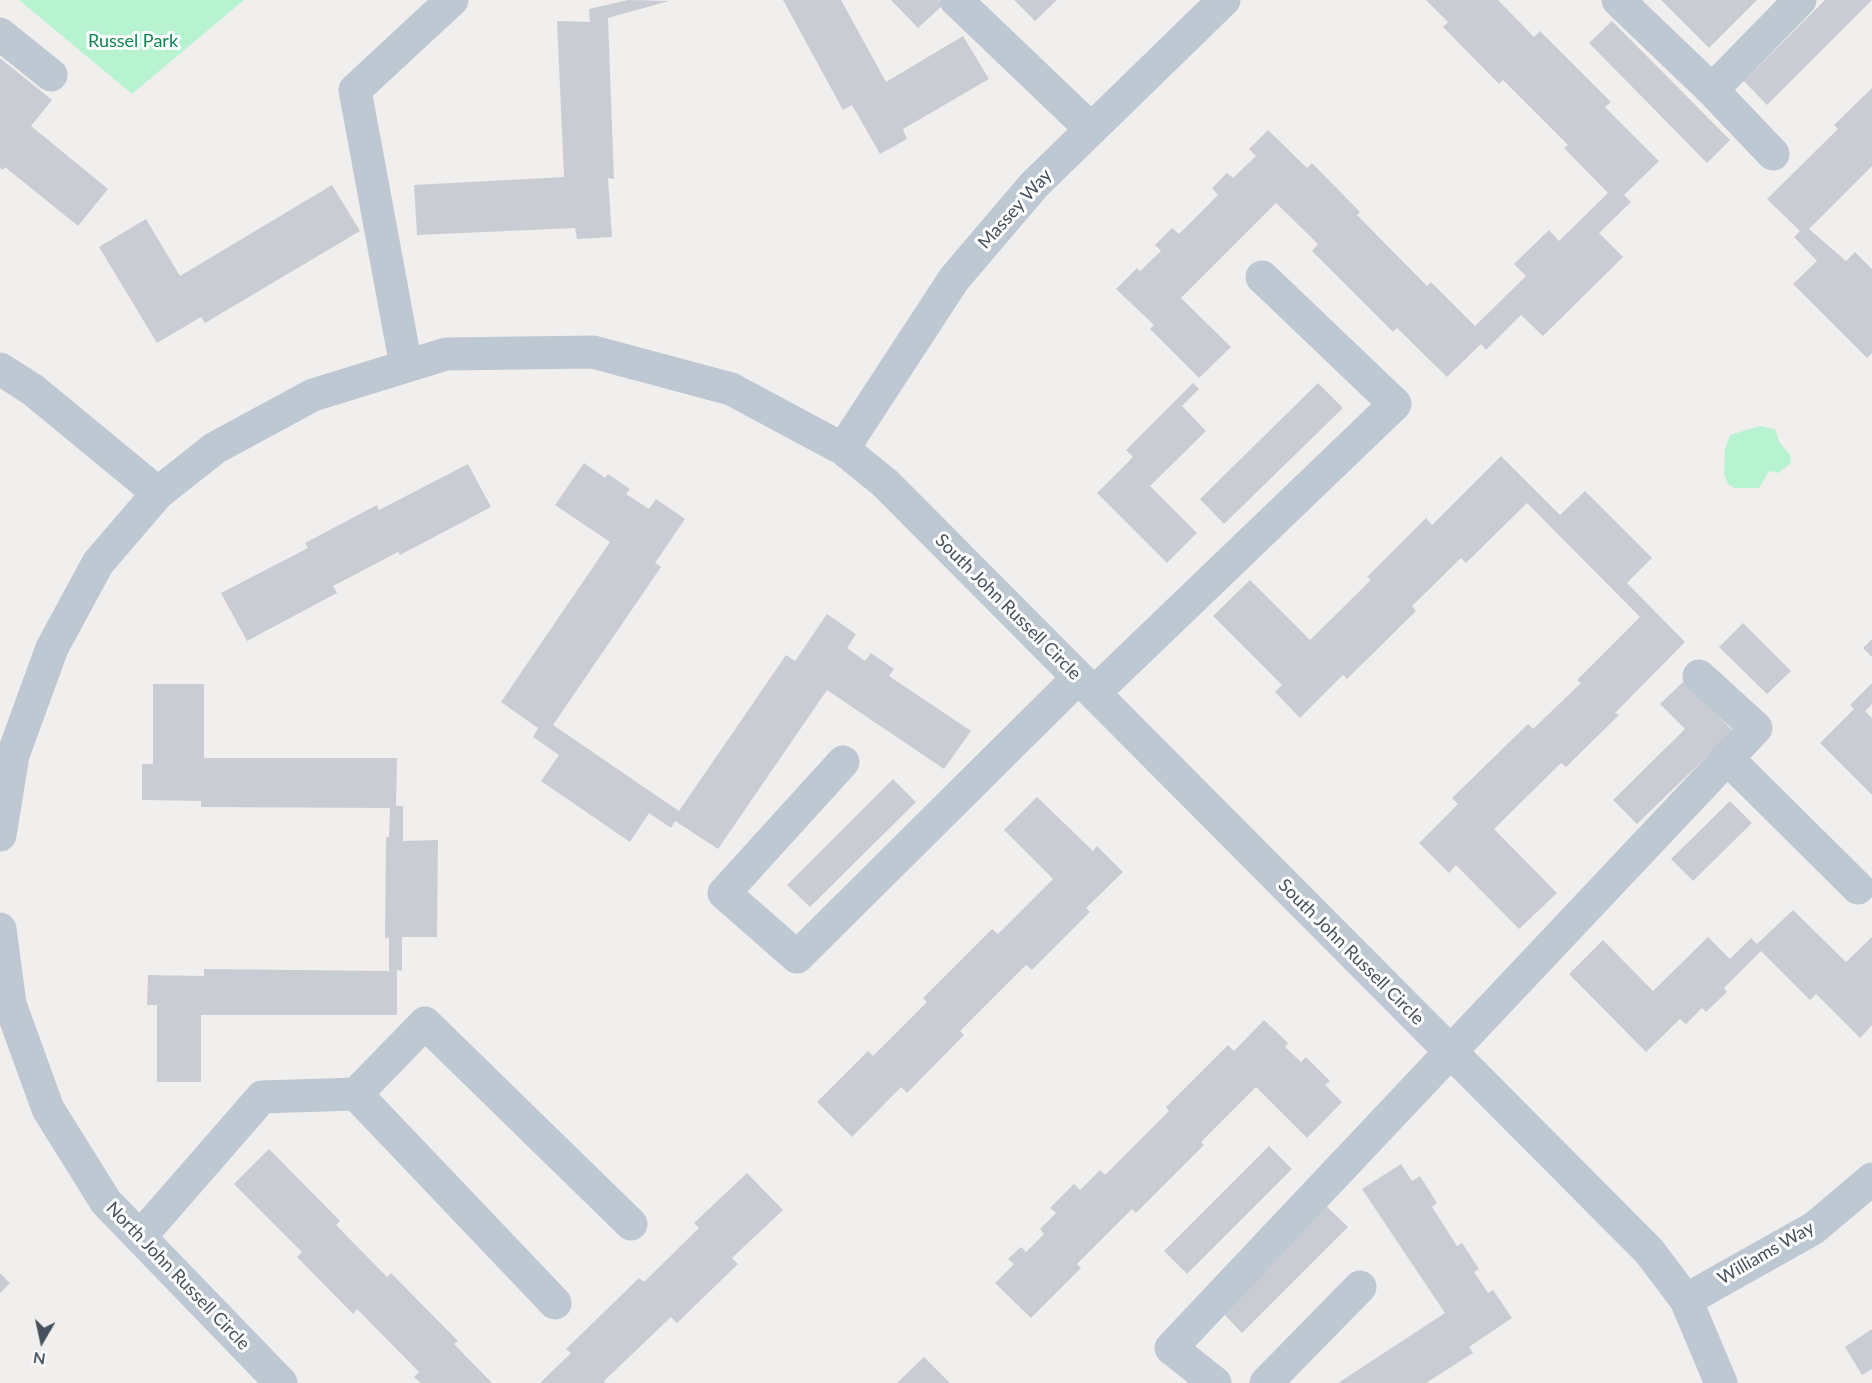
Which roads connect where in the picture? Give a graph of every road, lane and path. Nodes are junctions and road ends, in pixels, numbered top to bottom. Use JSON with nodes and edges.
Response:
{"nodes":[{"id":1,"x":452,"y":0,"type":"edge"},
{"id":2,"x":956,"y":0,"type":"edge"},
{"id":3,"x":1224,"y":0,"type":"edge"},
{"id":4,"x":1618,"y":0,"type":"edge"},
{"id":5,"x":1800,"y":0,"type":"edge"},
{"id":6,"x":0,"y":34,"type":"edge"},
{"id":7,"x":51,"y":75,"type":"dead end"},
{"id":8,"x":1712,"y":90,"type":"junction"},
{"id":9,"x":1091,"y":129,"type":"junction"},
{"id":10,"x":1773,"y":154,"type":"dead end"},
{"id":11,"x":1262,"y":277,"type":"dead end"},
{"id":12,"x":406,"y":366,"type":"junction"},
{"id":13,"x":0,"y":369,"type":"edge"},
{"id":14,"x":843,"y":449,"type":"junction"},
{"id":15,"x":158,"y":494,"type":"junction"},
{"id":16,"x":1699,"y":676,"type":"dead end"},
{"id":17,"x":1086,"y":686,"type":"junction"},
{"id":18,"x":1727,"y":758,"type":"junction"},
{"id":19,"x":843,"y":762,"type":"dead end"},
{"id":20,"x":0,"y":835,"type":"edge"},
{"id":21,"x":1858,"y":888,"type":"dead end"},
{"id":22,"x":0,"y":929,"type":"edge"},
{"id":23,"x":1449,"y":1051,"type":"junction"},
{"id":24,"x":356,"y":1094,"type":"junction"},
{"id":25,"x":1872,"y":1179,"type":"edge"},
{"id":26,"x":631,"y":1224,"type":"dead end"},
{"id":27,"x":140,"y":1237,"type":"junction"},
{"id":28,"x":1360,"y":1287,"type":"dead end"},
{"id":29,"x":1686,"y":1300,"type":"junction"},
{"id":30,"x":555,"y":1303,"type":"dead end"},
{"id":31,"x":281,"y":1383,"type":"edge"},
{"id":32,"x":1215,"y":1383,"type":"edge"},
{"id":33,"x":1266,"y":1383,"type":"edge"},
{"id":34,"x":1721,"y":1383,"type":"edge"}],
"edges":[{"from":1,"to":12,"type":"street"},
{"from":2,"to":9,"type":"street"},
{"from":3,"to":9,"type":"street","name":"Massey Way"},
{"from":4,"to":8,"type":"street"},
{"from":5,"to":8,"type":"street"},
{"from":6,"to":7,"type":"street"},
{"from":8,"to":10,"type":"street"},
{"from":9,"to":14,"type":"street","name":"Massey Way"},
{"from":11,"to":17,"type":"street"},
{"from":12,"to":14,"type":"street","name":"South John Russell Circle"},
{"from":12,"to":15,"type":"street","name":"South John Russell Circle"},
{"from":13,"to":15,"type":"street"},
{"from":14,"to":17,"type":"street","name":"South John Russell Circle"},
{"from":15,"to":20,"type":"street"},
{"from":16,"to":18,"type":"street"},
{"from":17,"to":19,"type":"street"},
{"from":17,"to":23,"type":"street","name":"South John Russell Circle"},
{"from":18,"to":21,"type":"street"},
{"from":18,"to":23,"type":"street"},
{"from":22,"to":27,"type":"street","name":"North John Russell Circle"},
{"from":23,"to":29,"type":"street","name":"South John Russell Circle"},
{"from":23,"to":32,"type":"street"},
{"from":24,"to":26,"type":"street"},
{"from":24,"to":27,"type":"street"},
{"from":24,"to":30,"type":"street"},
{"from":25,"to":29,"type":"street","name":"Williams Way"},
{"from":27,"to":31,"type":"street","name":"North John Russell Circle"},
{"from":28,"to":33,"type":"street"},
{"from":29,"to":34,"type":"street"}]}
